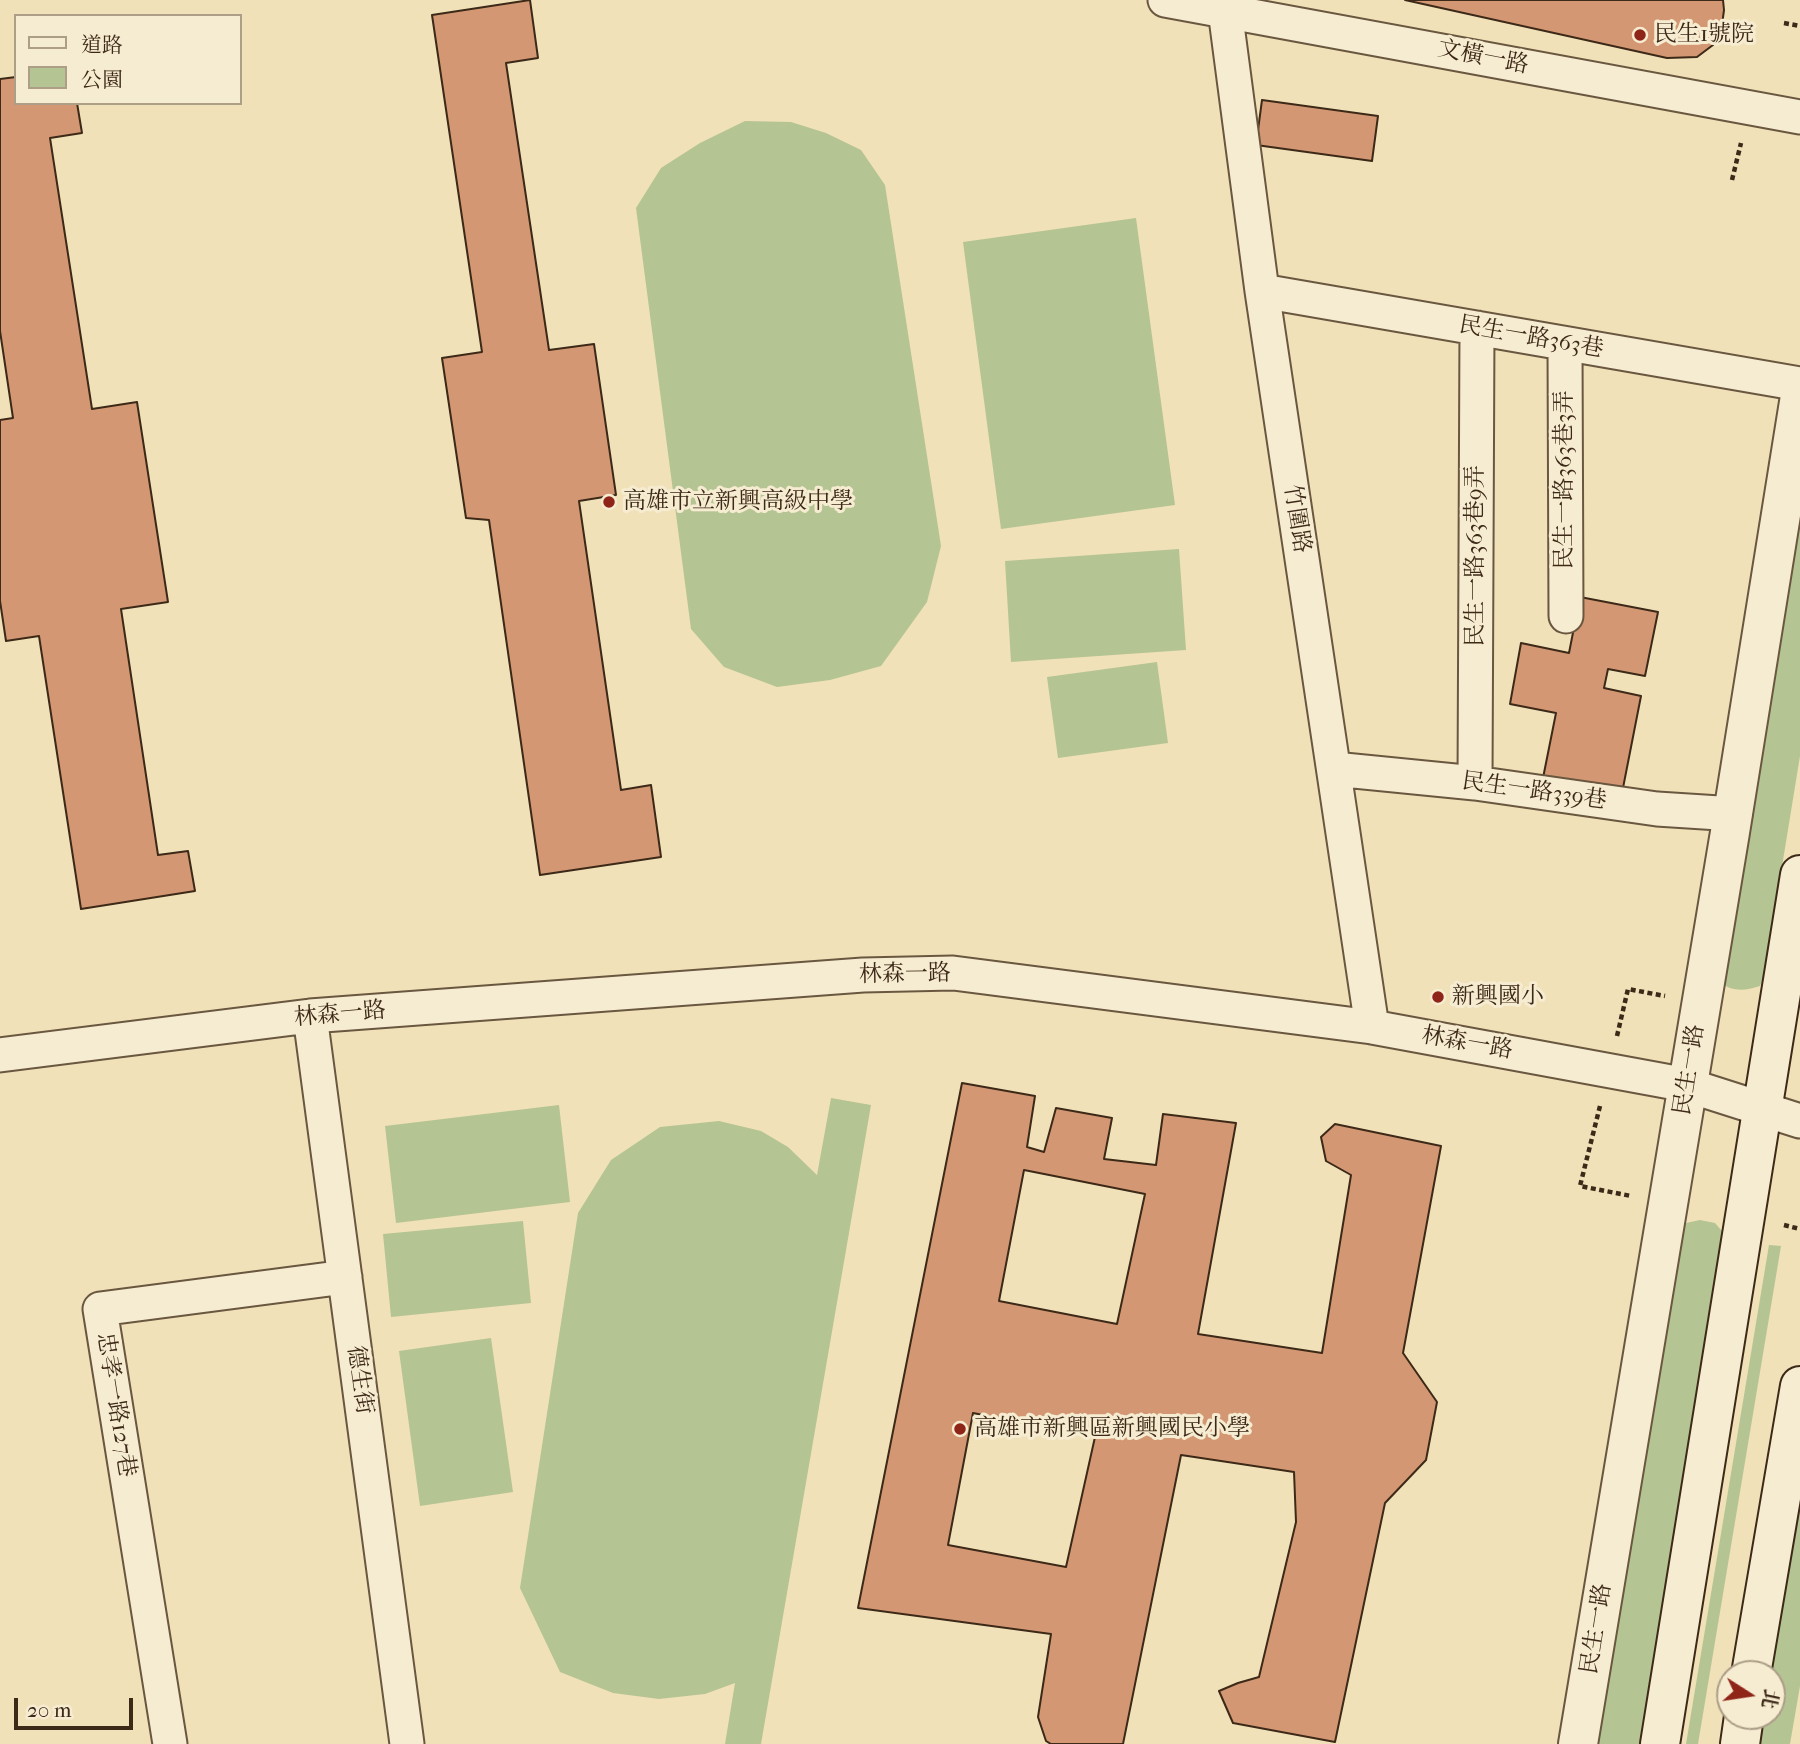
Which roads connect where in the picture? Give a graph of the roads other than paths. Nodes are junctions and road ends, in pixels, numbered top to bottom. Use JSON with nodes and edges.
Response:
{"nodes":[{"id":1,"x":1165,"y":0,"type":"edge"},
{"id":2,"x":1224,"y":10,"type":"junction"},
{"id":3,"x":1800,"y":117,"type":"edge"},
{"id":4,"x":1262,"y":291,"type":"junction"},
{"id":5,"x":1477,"y":328,"type":"junction"},
{"id":6,"x":1565,"y":344,"type":"junction"},
{"id":7,"x":1800,"y":384,"type":"edge"},
{"id":8,"x":1800,"y":396,"type":"edge"},
{"id":9,"x":1566,"y":616,"type":"dead end"},
{"id":10,"x":1334,"y":769,"type":"junction"},
{"id":11,"x":1475,"y":783,"type":"junction"},
{"id":12,"x":1735,"y":814,"type":"junction"},
{"id":13,"x":1800,"y":874,"type":"edge"},
{"id":14,"x":310,"y":1016,"type":"junction"},
{"id":15,"x":1372,"y":1027,"type":"junction"},
{"id":16,"x":0,"y":1055,"type":"edge"},
{"id":17,"x":1687,"y":1085,"type":"junction"},
{"id":18,"x":1761,"y":1110,"type":"junction"},
{"id":19,"x":1800,"y":1121,"type":"edge"},
{"id":20,"x":345,"y":1277,"type":"junction"},
{"id":21,"x":1800,"y":1386,"type":"edge"},
{"id":22,"x":1754,"y":1660,"type":"edge"},
{"id":23,"x":170,"y":1744,"type":"edge"},
{"id":24,"x":407,"y":1744,"type":"edge"},
{"id":25,"x":1578,"y":1744,"type":"edge"},
{"id":26,"x":1660,"y":1744,"type":"edge"}],
"edges":[{"from":1,"to":2,"type":"street","name":"文橫一路"},
{"from":2,"to":3,"type":"street","name":"文橫一路"},
{"from":2,"to":4,"type":"street","name":"竹圍路"},
{"from":4,"to":5,"type":"street","name":"民生一路363巷"},
{"from":4,"to":10,"type":"street","name":"竹圍路"},
{"from":5,"to":6,"type":"street","name":"民生一路363巷"},
{"from":5,"to":11,"type":"street","name":"民生一路363巷9弄"},
{"from":6,"to":7,"type":"street","name":"民生一路363巷"},
{"from":6,"to":9,"type":"street","name":"民生一路363巷3弄"},
{"from":8,"to":12,"type":"street","name":"民生一路"},
{"from":10,"to":11,"type":"street","name":"民生一路339巷"},
{"from":10,"to":15,"type":"street","name":"竹圍路"},
{"from":11,"to":12,"type":"street","name":"民生一路339巷"},
{"from":12,"to":17,"type":"street","name":"民生一路"},
{"from":13,"to":18,"type":"street"},
{"from":14,"to":15,"type":"street","name":"林森一路"},
{"from":14,"to":16,"type":"street","name":"林森一路"},
{"from":14,"to":20,"type":"street","name":"德生街"},
{"from":15,"to":17,"type":"street","name":"林森一路"},
{"from":17,"to":18,"type":"street","name":"林森一路"},
{"from":17,"to":25,"type":"street","name":"民生一路"},
{"from":18,"to":19,"type":"street","name":"林森一路"},
{"from":18,"to":26,"type":"street"},
{"from":20,"to":23,"type":"street","name":"忠孝一路127巷"},
{"from":20,"to":24,"type":"street","name":"德生街"},
{"from":21,"to":22,"type":"street"}]}
